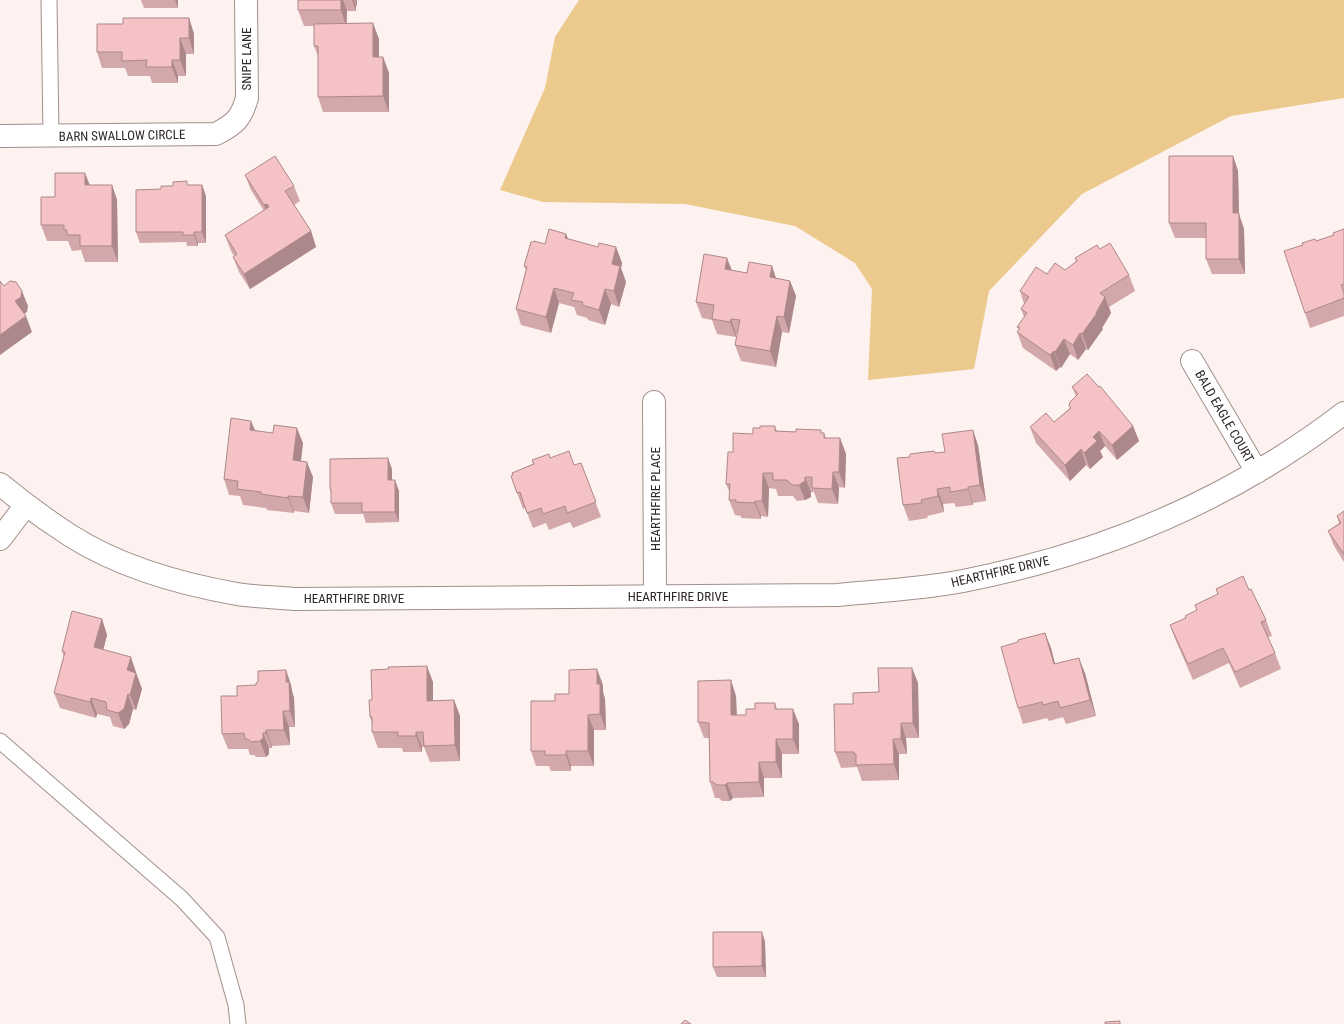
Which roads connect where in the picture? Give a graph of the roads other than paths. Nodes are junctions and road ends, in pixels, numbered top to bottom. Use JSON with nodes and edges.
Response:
{"nodes":[{"id":1,"x":49,"y":0,"type":"edge"},
{"id":2,"x":246,"y":0,"type":"edge"},
{"id":3,"x":239,"y":117,"type":"joint"},
{"id":4,"x":51,"y":135,"type":"junction"},
{"id":5,"x":0,"y":136,"type":"edge"},
{"id":6,"x":1192,"y":361,"type":"dead end"},
{"id":7,"x":654,"y":402,"type":"dead end"},
{"id":8,"x":1344,"y":413,"type":"edge"},
{"id":9,"x":1257,"y":472,"type":"junction"},
{"id":10,"x":0,"y":484,"type":"edge"},
{"id":11,"x":26,"y":505,"type":"junction"},
{"id":12,"x":0,"y":539,"type":"edge"},
{"id":13,"x":655,"y":596,"type":"junction"},
{"id":14,"x":0,"y":741,"type":"edge"},
{"id":15,"x":238,"y":1024,"type":"edge"}],
"edges":[{"from":1,"to":4,"type":"lane"},
{"from":2,"to":3,"type":"street","name":"SNIPE LANE"},
{"from":3,"to":4,"type":"street","name":"BARN SWALLOW CIRCLE"},
{"from":4,"to":5,"type":"street","name":"BARN SWALLOW CIRCLE"},
{"from":6,"to":9,"type":"street","name":"BALD EAGLE COURT"},
{"from":7,"to":13,"type":"street","name":"HEARTHFIRE PLACE"},
{"from":8,"to":9,"type":"street","name":"HEARTHFIRE DRIVE"},
{"from":9,"to":13,"type":"street","name":"HEARTHFIRE DRIVE"},
{"from":10,"to":11,"type":"street","name":"HEARTHFIRE DRIVE"},
{"from":11,"to":12,"type":"street"},
{"from":11,"to":13,"type":"street","name":"HEARTHFIRE DRIVE"},
{"from":14,"to":15,"type":"lane"}]}
